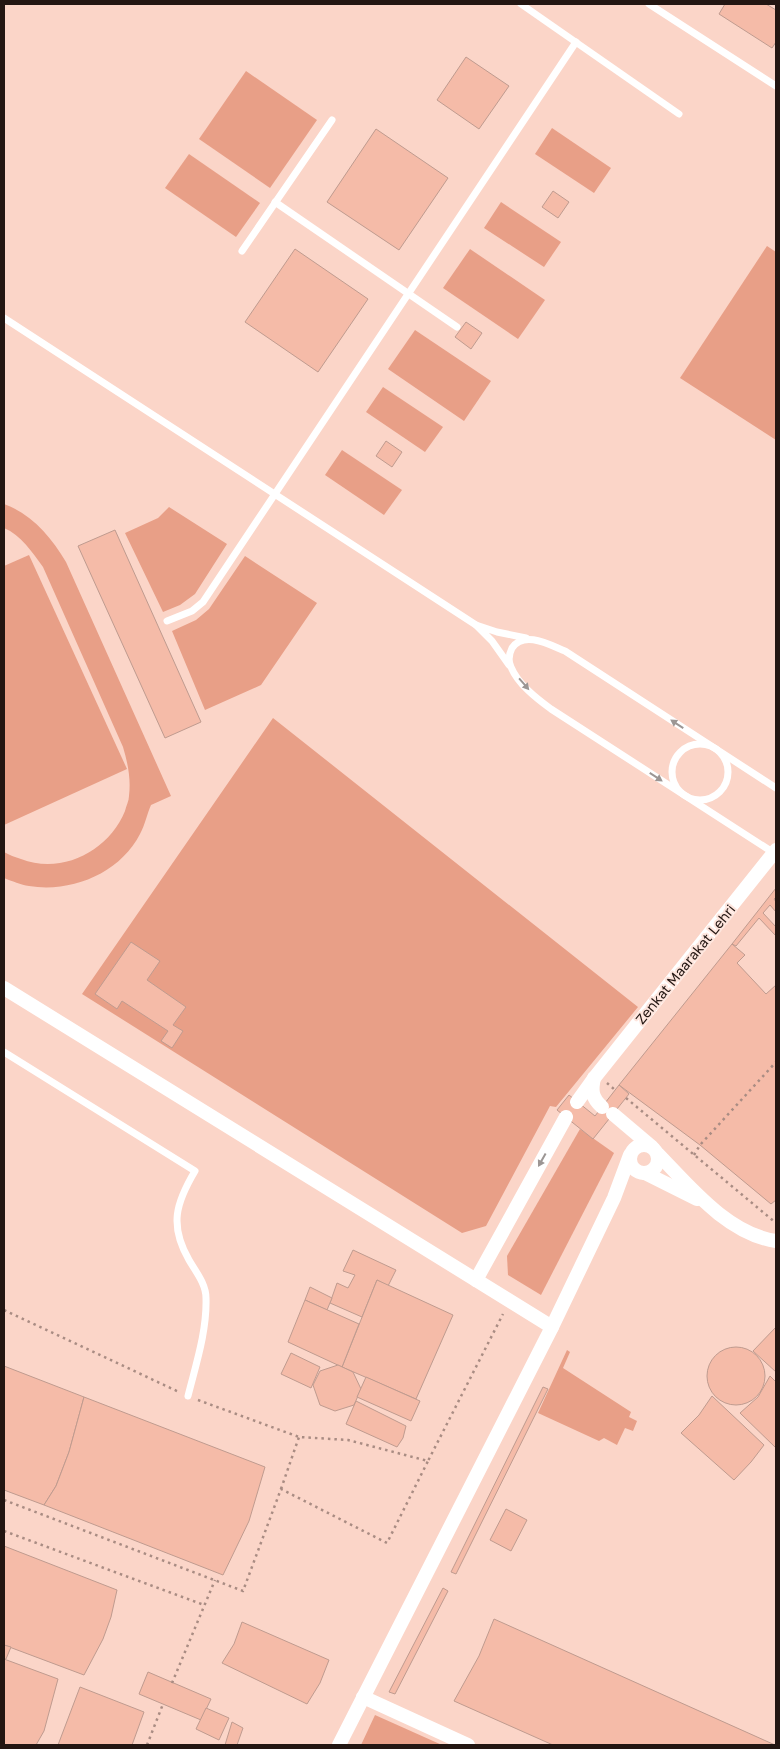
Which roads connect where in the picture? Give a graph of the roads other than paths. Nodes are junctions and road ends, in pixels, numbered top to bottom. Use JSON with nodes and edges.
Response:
{"nodes":[{"id":1,"x":521,"y":4,"type":"edge"},
{"id":2,"x":649,"y":4,"type":"edge"},
{"id":3,"x":576,"y":42,"type":"junction"},
{"id":4,"x":776,"y":86,"type":"edge"},
{"id":5,"x":679,"y":114,"type":"dead end"},
{"id":6,"x":332,"y":120,"type":"dead end"},
{"id":7,"x":275,"y":202,"type":"junction"},
{"id":8,"x":242,"y":251,"type":"dead end"},
{"id":9,"x":408,"y":294,"type":"junction"},
{"id":10,"x":4,"y":318,"type":"edge"},
{"id":11,"x":457,"y":327,"type":"dead end"},
{"id":12,"x":274,"y":494,"type":"junction"},
{"id":13,"x":167,"y":621,"type":"dead end"},
{"id":14,"x":476,"y":625,"type":"junction"},
{"id":15,"x":534,"y":640,"type":"junction"},
{"id":16,"x":511,"y":668,"type":"junction"},
{"id":17,"x":715,"y":748,"type":"junction"},
{"id":18,"x":776,"y":788,"type":"edge"},
{"id":19,"x":685,"y":795,"type":"junction"},
{"id":20,"x":775,"y":852,"type":"edge"},
{"id":21,"x":4,"y":988,"type":"edge"},
{"id":22,"x":4,"y":1052,"type":"edge"},
{"id":23,"x":594,"y":1077,"type":"junction"},
{"id":24,"x":578,"y":1102,"type":"dead end"},
{"id":25,"x":566,"y":1117,"type":"dead end"},
{"id":26,"x":655,"y":1150,"type":"junction"},
{"id":27,"x":630,"y":1155,"type":"junction"},
{"id":28,"x":643,"y":1173,"type":"junction"},
{"id":29,"x":614,"y":1198,"type":"junction"},
{"id":30,"x":707,"y":1204,"type":"junction"},
{"id":31,"x":776,"y":1241,"type":"edge"},
{"id":32,"x":476,"y":1280,"type":"junction"},
{"id":33,"x":552,"y":1327,"type":"junction"},
{"id":34,"x":188,"y":1396,"type":"road end"},
{"id":35,"x":363,"y":1697,"type":"junction"},
{"id":36,"x":339,"y":1745,"type":"edge"},
{"id":37,"x":468,"y":1745,"type":"edge"}],
"edges":[{"from":1,"to":3,"type":"lane"},
{"from":2,"to":4,"type":"lane"},
{"from":3,"to":5,"type":"lane"},
{"from":3,"to":9,"type":"lane"},
{"from":6,"to":7,"type":"lane"},
{"from":7,"to":8,"type":"lane"},
{"from":7,"to":9,"type":"lane"},
{"from":9,"to":11,"type":"lane"},
{"from":9,"to":12,"type":"lane"},
{"from":10,"to":12,"type":"lane"},
{"from":12,"to":13,"type":"lane"},
{"from":12,"to":14,"type":"lane"},
{"from":14,"to":15,"type":"lane"},
{"from":14,"to":16,"type":"lane"},
{"from":15,"to":16,"type":"lane"},
{"from":17,"to":15,"type":"lane","one_way":true},
{"from":16,"to":19,"type":"lane","one_way":true},
{"from":17,"to":18,"type":"lane"},
{"from":17,"to":19,"type":"lane"},
{"from":17,"to":19,"type":"lane"},
{"from":19,"to":20,"type":"lane"},
{"from":20,"to":23,"type":"street","name":"Zenkat Maarakat Lehri"},
{"from":21,"to":32,"type":"street"},
{"from":22,"to":34,"type":"lane"},
{"from":23,"to":24,"type":"street","name":"Zenkat Maarakat Lehri"},
{"from":23,"to":26,"type":"street"},
{"from":25,"to":32,"type":"street","one_way":true},
{"from":26,"to":27,"type":"street"},
{"from":26,"to":28,"type":"street"},
{"from":26,"to":30,"type":"street"},
{"from":27,"to":28,"type":"street"},
{"from":27,"to":29,"type":"street"},
{"from":28,"to":29,"type":"street"},
{"from":28,"to":30,"type":"street"},
{"from":29,"to":33,"type":"street"},
{"from":30,"to":31,"type":"street"},
{"from":32,"to":33,"type":"street"},
{"from":33,"to":35,"type":"street"},
{"from":35,"to":36,"type":"street"},
{"from":35,"to":37,"type":"street"}]}
